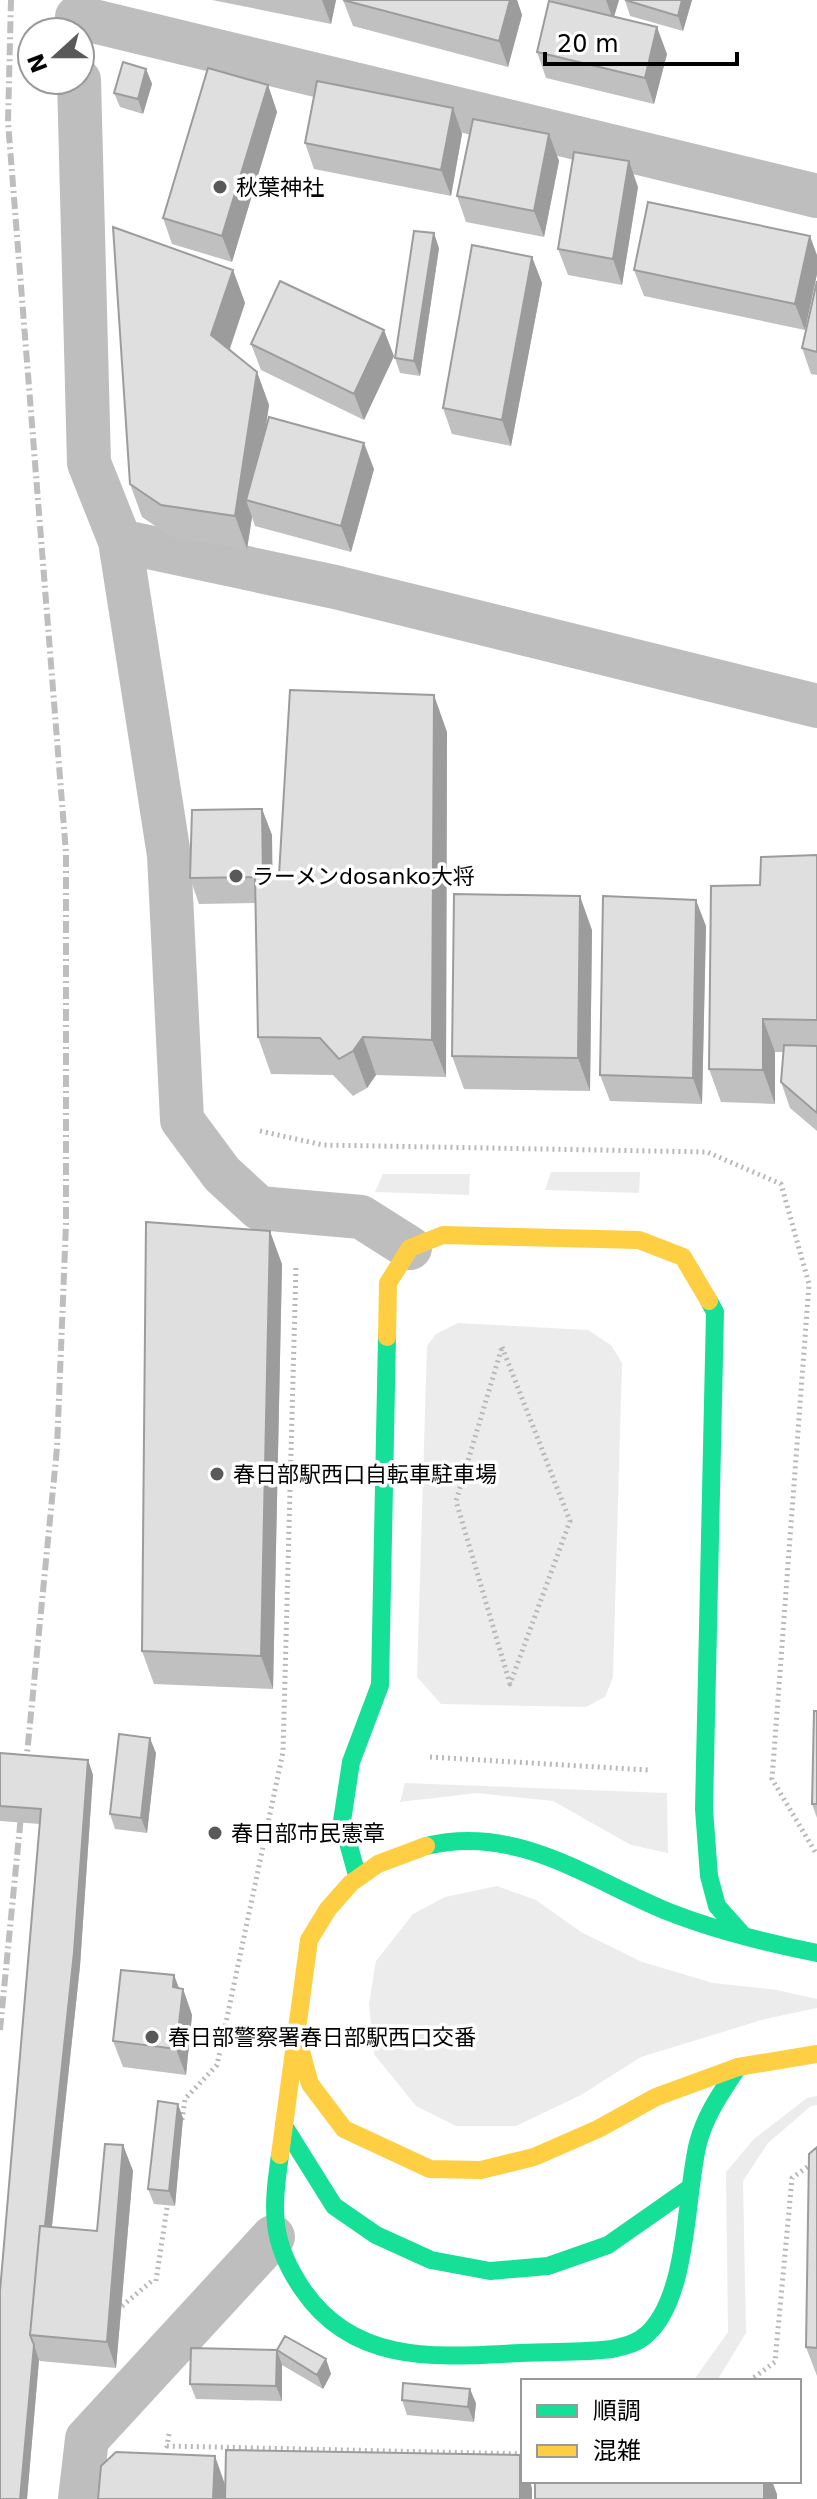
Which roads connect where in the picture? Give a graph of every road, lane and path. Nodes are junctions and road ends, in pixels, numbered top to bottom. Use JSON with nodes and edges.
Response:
{"nodes":[{"id":1,"x":96,"y":20,"type":"edge"},
{"id":2,"x":79,"y":96,"type":"edge"},
{"id":3,"x":817,"y":196,"type":"edge"},
{"id":4,"x":120,"y":541,"type":"junction"},
{"id":5,"x":817,"y":706,"type":"edge"},
{"id":6,"x":410,"y":1248,"type":"junction"},
{"id":7,"x":510,"y":1684,"type":"joint"},
{"id":8,"x":430,"y":1757,"type":"dead end"},
{"id":9,"x":657,"y":1771,"type":"dead end"},
{"id":10,"x":357,"y":1875,"type":"junction"},
{"id":11,"x":742,"y":1934,"type":"junction"},
{"id":12,"x":817,"y":1953,"type":"edge"},
{"id":13,"x":297,"y":2034,"type":"junction"},
{"id":14,"x":817,"y":2054,"type":"edge"},
{"id":15,"x":738,"y":2067,"type":"junction"},
{"id":16,"x":284,"y":2126,"type":"junction"},
{"id":17,"x":817,"y":2160,"type":"edge"},
{"id":18,"x":688,"y":2189,"type":"junction"},
{"id":19,"x":273,"y":2237,"type":"junction"},
{"id":20,"x":155,"y":2278,"type":"dead end"},
{"id":21,"x":122,"y":2306,"type":"dead end"},
{"id":22,"x":752,"y":2379,"type":"edge"},
{"id":23,"x":80,"y":2499,"type":"edge"}],
"edges":[{"from":1,"to":3,"type":"street"},
{"from":2,"to":4,"type":"street"},
{"from":4,"to":5,"type":"street"},
{"from":4,"to":6,"type":"street"},
{"from":6,"to":10,"type":"street"},
{"from":6,"to":11,"type":"street"},
{"from":7,"to":7,"type":"path"},
{"from":8,"to":9,"type":"path"},
{"from":10,"to":11,"type":"street"},
{"from":10,"to":13,"type":"street"},
{"from":11,"to":12,"type":"street"},
{"from":13,"to":15,"type":"street"},
{"from":13,"to":16,"type":"street"},
{"from":14,"to":15,"type":"street"},
{"from":15,"to":18,"type":"street"},
{"from":16,"to":18,"type":"street"},
{"from":16,"to":19,"type":"street"},
{"from":17,"to":22,"type":"path"},
{"from":18,"to":19,"type":"street"},
{"from":19,"to":23,"type":"street"},
{"from":20,"to":21,"type":"path"}]}
